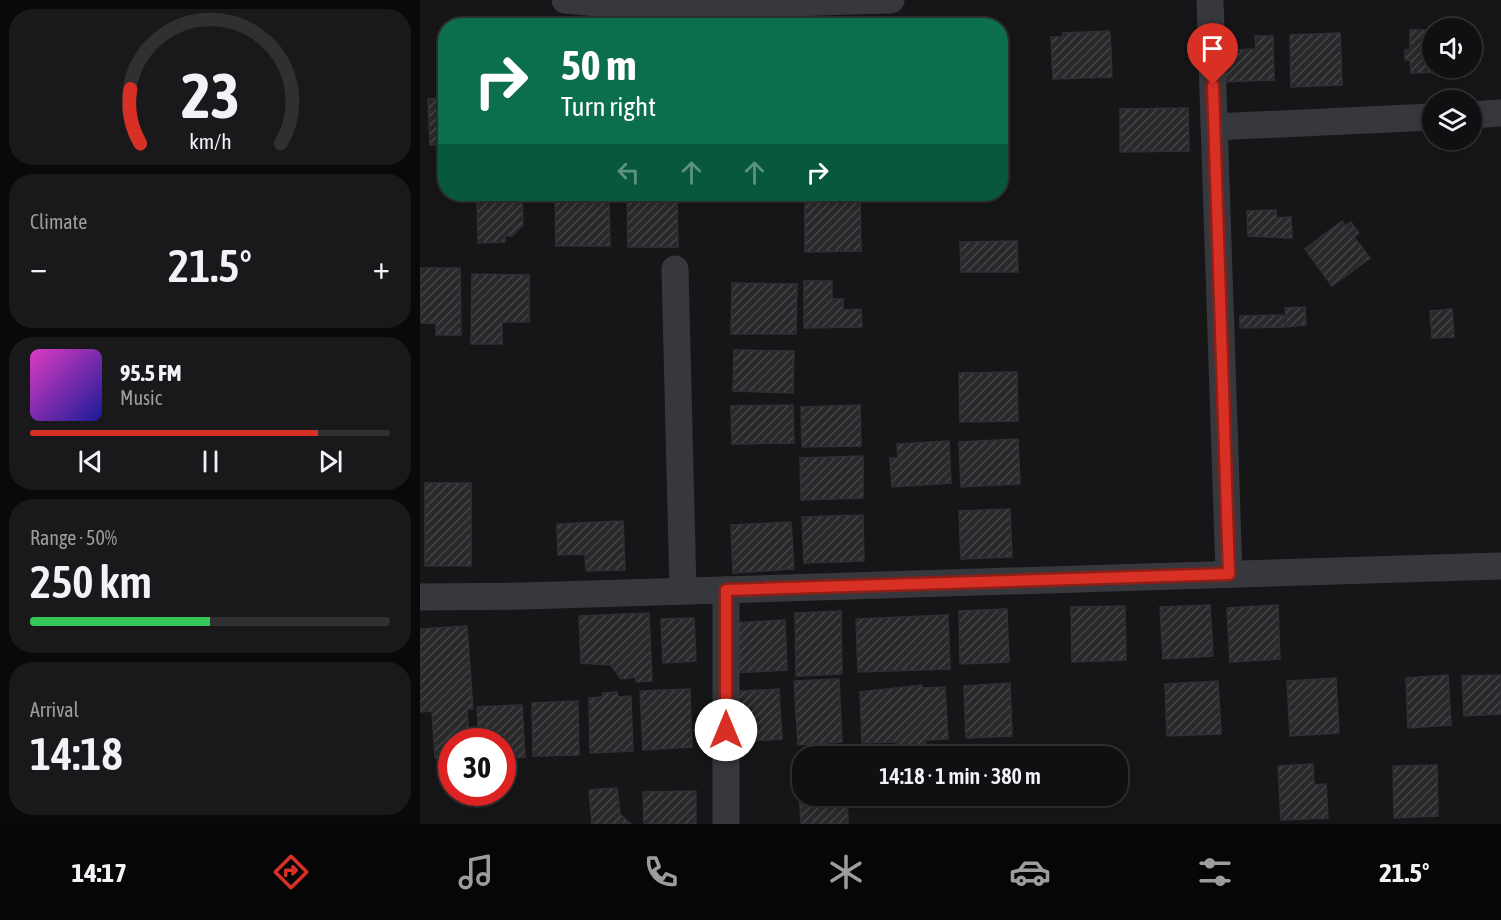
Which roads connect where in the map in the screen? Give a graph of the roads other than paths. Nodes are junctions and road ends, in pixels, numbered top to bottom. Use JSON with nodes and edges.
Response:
{"nodes":[{"id":1,"x":565,"y":0,"type":"edge"},
{"id":2,"x":891,"y":0,"type":"edge"},
{"id":3,"x":1210,"y":0,"type":"edge"},
{"id":4,"x":1501,"y":113,"type":"edge"},
{"id":5,"x":1482,"y":114,"type":"edge"},
{"id":6,"x":1422,"y":117,"type":"edge"},
{"id":7,"x":1214,"y":127,"type":"junction"},
{"id":8,"x":675,"y":270,"type":"dead end"},
{"id":9,"x":1501,"y":566,"type":"edge"},
{"id":10,"x":1229,"y":574,"type":"junction"},
{"id":11,"x":726,"y":590,"type":"junction"},
{"id":12,"x":684,"y":591,"type":"junction"},
{"id":13,"x":420,"y":597,"type":"edge"},
{"id":14,"x":726,"y":824,"type":"edge"}],
"edges":[{"from":1,"to":2,"type":"street"},
{"from":3,"to":7,"type":"street"},
{"from":4,"to":5,"type":"street"},
{"from":6,"to":7,"type":"street"},
{"from":7,"to":10,"type":"street"},
{"from":8,"to":12,"type":"street"},
{"from":9,"to":10,"type":"street"},
{"from":10,"to":11,"type":"street"},
{"from":11,"to":12,"type":"street"},
{"from":11,"to":14,"type":"street"},
{"from":12,"to":13,"type":"street"}]}
